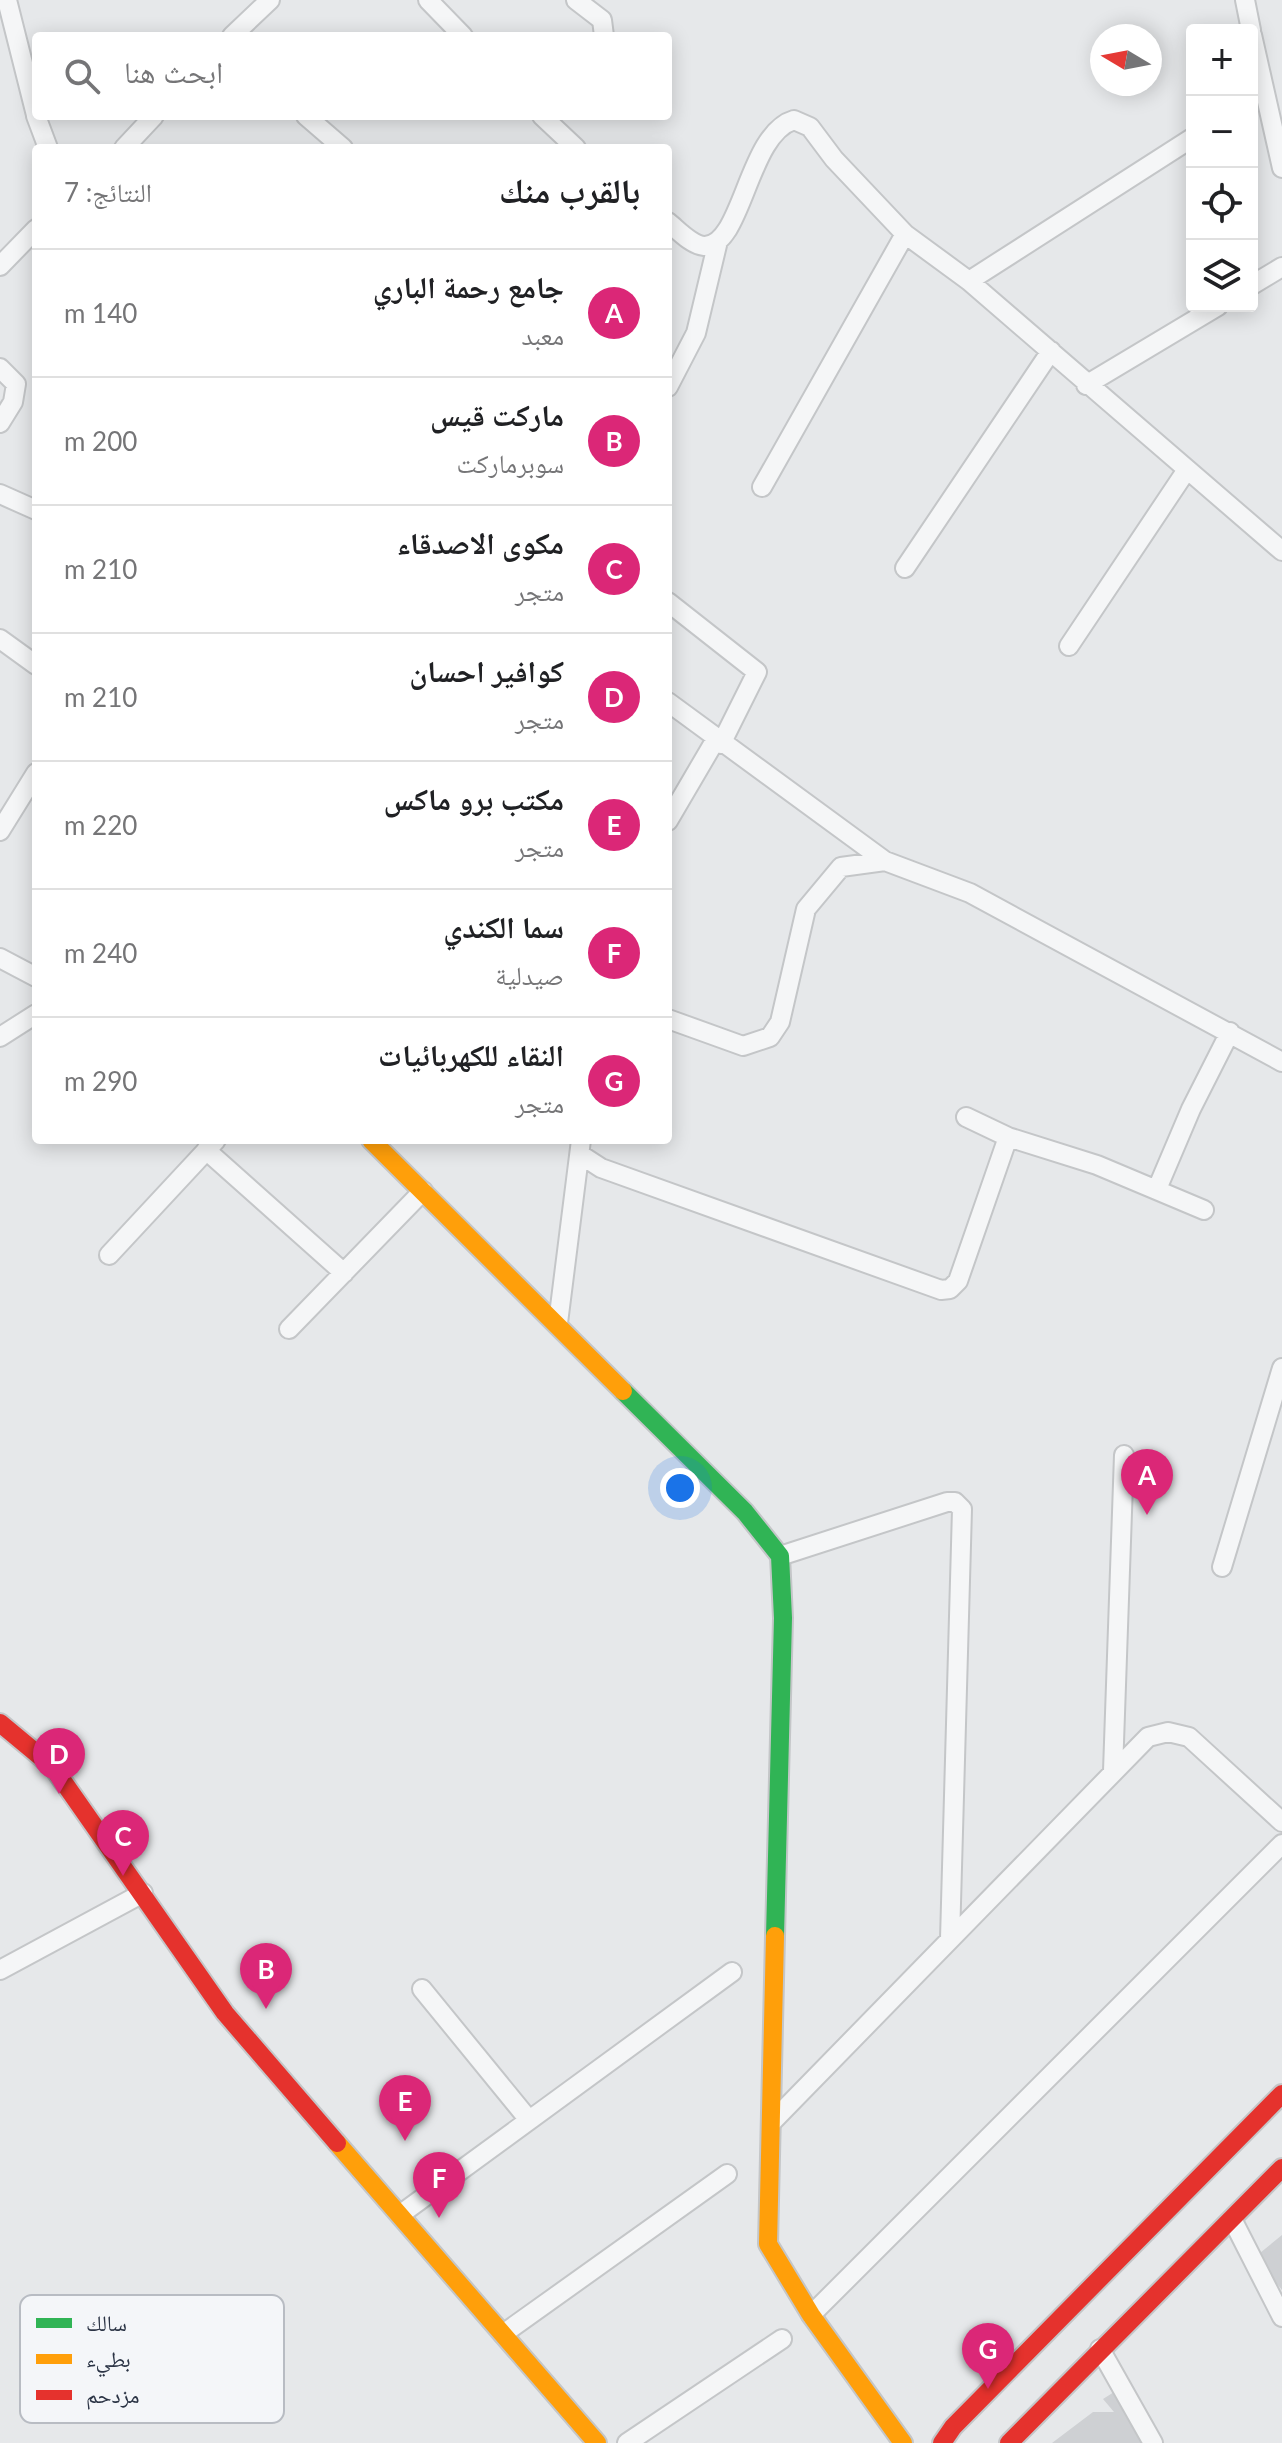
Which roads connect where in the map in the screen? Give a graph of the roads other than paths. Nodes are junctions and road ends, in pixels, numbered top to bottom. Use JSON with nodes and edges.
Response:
{"nodes":[{"id":1,"x":7,"y":0,"type":"edge"},
{"id":2,"x":270,"y":0,"type":"edge"},
{"id":3,"x":428,"y":0,"type":"edge"},
{"id":4,"x":576,"y":0,"type":"edge"},
{"id":5,"x":1245,"y":0,"type":"edge"},
{"id":6,"x":1250,"y":24,"type":"edge"},
{"id":7,"x":236,"y":32,"type":"edge"},
{"id":8,"x":459,"y":32,"type":"edge"},
{"id":9,"x":604,"y":32,"type":"edge"},
{"id":10,"x":1258,"y":96,"type":"edge"},
{"id":11,"x":32,"y":100,"type":"edge"},
{"id":12,"x":38,"y":120,"type":"edge"},
{"id":13,"x":150,"y":120,"type":"edge"},
{"id":14,"x":311,"y":120,"type":"edge"},
{"id":15,"x":546,"y":120,"type":"edge"},
{"id":16,"x":1186,"y":142,"type":"edge"},
{"id":17,"x":46,"y":144,"type":"edge"},
{"id":18,"x":128,"y":144,"type":"edge"},
{"id":19,"x":338,"y":144,"type":"edge"},
{"id":20,"x":572,"y":144,"type":"edge"},
{"id":21,"x":1282,"y":168,"type":"edge"},
{"id":22,"x":672,"y":225,"type":"edge"},
{"id":23,"x":32,"y":233,"type":"edge"},
{"id":24,"x":905,"y":234,"type":"junction"},
{"id":25,"x":718,"y":241,"type":"junction"},
{"id":26,"x":0,"y":266,"type":"edge"},
{"id":27,"x":1282,"y":267,"type":"edge"},
{"id":28,"x":969,"y":281,"type":"junction"},
{"id":29,"x":1258,"y":281,"type":"edge"},
{"id":30,"x":1208,"y":312,"type":"edge"},
{"id":31,"x":1051,"y":351,"type":"junction"},
{"id":32,"x":0,"y":368,"type":"edge"},
{"id":33,"x":672,"y":379,"type":"edge"},
{"id":34,"x":1086,"y":385,"type":"junction"},
{"id":35,"x":0,"y":423,"type":"edge"},
{"id":36,"x":1186,"y":471,"type":"junction"},
{"id":37,"x":762,"y":487,"type":"dead end"},
{"id":38,"x":0,"y":494,"type":"edge"},
{"id":39,"x":32,"y":508,"type":"edge"},
{"id":40,"x":1282,"y":551,"type":"edge"},
{"id":41,"x":905,"y":568,"type":"dead end"},
{"id":42,"x":672,"y":605,"type":"edge"},
{"id":43,"x":0,"y":639,"type":"edge"},
{"id":44,"x":1069,"y":646,"type":"dead end"},
{"id":45,"x":32,"y":662,"type":"edge"},
{"id":46,"x":672,"y":705,"type":"edge"},
{"id":47,"x":718,"y":741,"type":"junction"},
{"id":48,"x":32,"y":779,"type":"edge"},
{"id":49,"x":672,"y":815,"type":"edge"},
{"id":50,"x":0,"y":831,"type":"edge"},
{"id":51,"x":885,"y":861,"type":"junction"},
{"id":52,"x":0,"y":958,"type":"edge"},
{"id":53,"x":32,"y":975,"type":"edge"},
{"id":54,"x":32,"y":1017,"type":"edge"},
{"id":55,"x":672,"y":1020,"type":"edge"},
{"id":56,"x":1230,"y":1032,"type":"junction"},
{"id":57,"x":0,"y":1037,"type":"edge"},
{"id":58,"x":1282,"y":1062,"type":"edge"},
{"id":59,"x":966,"y":1117,"type":"dead end"},
{"id":60,"x":1008,"y":1137,"type":"junction"},
{"id":61,"x":375,"y":1144,"type":"edge"},
{"id":62,"x":211,"y":1145,"type":"edge"},
{"id":63,"x":581,"y":1147,"type":"edge"},
{"id":64,"x":1157,"y":1189,"type":"junction"},
{"id":65,"x":423,"y":1191,"type":"junction"},
{"id":66,"x":1204,"y":1210,"type":"dead end"},
{"id":67,"x":109,"y":1255,"type":"dead end"},
{"id":68,"x":344,"y":1273,"type":"junction"},
{"id":69,"x":558,"y":1323,"type":"junction"},
{"id":70,"x":289,"y":1329,"type":"dead end"},
{"id":71,"x":1282,"y":1368,"type":"edge"},
{"id":72,"x":1124,"y":1455,"type":"dead end"},
{"id":73,"x":780,"y":1556,"type":"junction"},
{"id":74,"x":1222,"y":1567,"type":"dead end"},
{"id":75,"x":0,"y":1723,"type":"edge"},
{"id":76,"x":1113,"y":1771,"type":"junction"},
{"id":77,"x":1282,"y":1822,"type":"edge"},
{"id":78,"x":1282,"y":1844,"type":"edge"},
{"id":79,"x":143,"y":1893,"type":"junction"},
{"id":80,"x":950,"y":1939,"type":"junction"},
{"id":81,"x":3,"y":1963,"type":"edge"},
{"id":82,"x":732,"y":1972,"type":"dead end"},
{"id":83,"x":422,"y":1989,"type":"dead end"},
{"id":84,"x":1282,"y":2094,"type":"edge"},
{"id":85,"x":529,"y":2120,"type":"junction"},
{"id":86,"x":771,"y":2123,"type":"junction"},
{"id":87,"x":1282,"y":2168,"type":"edge"},
{"id":88,"x":727,"y":2174,"type":"dead end"},
{"id":89,"x":401,"y":2214,"type":"junction"},
{"id":90,"x":1232,"y":2219,"type":"junction"},
{"id":91,"x":811,"y":2315,"type":"junction"},
{"id":92,"x":1282,"y":2317,"type":"edge"},
{"id":93,"x":503,"y":2334,"type":"junction"},
{"id":94,"x":782,"y":2339,"type":"dead end"},
{"id":95,"x":1100,"y":2349,"type":"junction"},
{"id":96,"x":597,"y":2443,"type":"edge"},
{"id":97,"x":627,"y":2443,"type":"edge"},
{"id":98,"x":903,"y":2443,"type":"edge"},
{"id":99,"x":942,"y":2443,"type":"edge"},
{"id":100,"x":1009,"y":2443,"type":"edge"},
{"id":101,"x":1153,"y":2443,"type":"edge"}],
"edges":[{"from":1,"to":11,"type":"street"},
{"from":2,"to":7,"type":"street"},
{"from":3,"to":8,"type":"street"},
{"from":4,"to":9,"type":"street"},
{"from":5,"to":6,"type":"street"},
{"from":10,"to":21,"type":"street"},
{"from":12,"to":17,"type":"street"},
{"from":13,"to":18,"type":"street"},
{"from":14,"to":19,"type":"street"},
{"from":15,"to":20,"type":"street"},
{"from":16,"to":28,"type":"street"},
{"from":22,"to":25,"type":"street"},
{"from":23,"to":26,"type":"street"},
{"from":24,"to":25,"type":"street"},
{"from":24,"to":28,"type":"street"},
{"from":24,"to":37,"type":"street"},
{"from":25,"to":33,"type":"street"},
{"from":27,"to":29,"type":"street"},
{"from":28,"to":31,"type":"street"},
{"from":30,"to":34,"type":"street"},
{"from":31,"to":34,"type":"street"},
{"from":31,"to":41,"type":"street"},
{"from":32,"to":35,"type":"street"},
{"from":34,"to":36,"type":"street"},
{"from":36,"to":40,"type":"street"},
{"from":36,"to":44,"type":"street"},
{"from":38,"to":39,"type":"street"},
{"from":42,"to":47,"type":"street"},
{"from":43,"to":45,"type":"street"},
{"from":46,"to":47,"type":"street"},
{"from":47,"to":49,"type":"street"},
{"from":47,"to":51,"type":"street"},
{"from":48,"to":50,"type":"street"},
{"from":51,"to":55,"type":"street"},
{"from":51,"to":56,"type":"street"},
{"from":52,"to":53,"type":"street"},
{"from":54,"to":57,"type":"street"},
{"from":56,"to":58,"type":"street"},
{"from":56,"to":64,"type":"street"},
{"from":59,"to":60,"type":"street"},
{"from":60,"to":63,"type":"street"},
{"from":60,"to":64,"type":"street"},
{"from":61,"to":65,"type":"street"},
{"from":62,"to":67,"type":"street"},
{"from":62,"to":68,"type":"street"},
{"from":63,"to":69,"type":"street"},
{"from":64,"to":66,"type":"street"},
{"from":65,"to":68,"type":"street"},
{"from":65,"to":69,"type":"street"},
{"from":68,"to":70,"type":"street"},
{"from":69,"to":73,"type":"street"},
{"from":71,"to":74,"type":"street"},
{"from":72,"to":76,"type":"street"},
{"from":73,"to":80,"type":"street"},
{"from":73,"to":86,"type":"street"},
{"from":75,"to":79,"type":"street"},
{"from":76,"to":77,"type":"street"},
{"from":76,"to":80,"type":"street"},
{"from":78,"to":91,"type":"street"},
{"from":79,"to":81,"type":"street"},
{"from":79,"to":89,"type":"street"},
{"from":80,"to":86,"type":"street"},
{"from":82,"to":85,"type":"street"},
{"from":83,"to":85,"type":"street"},
{"from":84,"to":99,"type":"street"},
{"from":85,"to":89,"type":"street"},
{"from":86,"to":91,"type":"street"},
{"from":87,"to":90,"type":"street"},
{"from":88,"to":93,"type":"street"},
{"from":89,"to":93,"type":"street"},
{"from":90,"to":92,"type":"street"},
{"from":90,"to":95,"type":"street"},
{"from":91,"to":98,"type":"street"},
{"from":93,"to":96,"type":"street"},
{"from":94,"to":97,"type":"street"},
{"from":95,"to":100,"type":"street"},
{"from":95,"to":101,"type":"street"}]}
